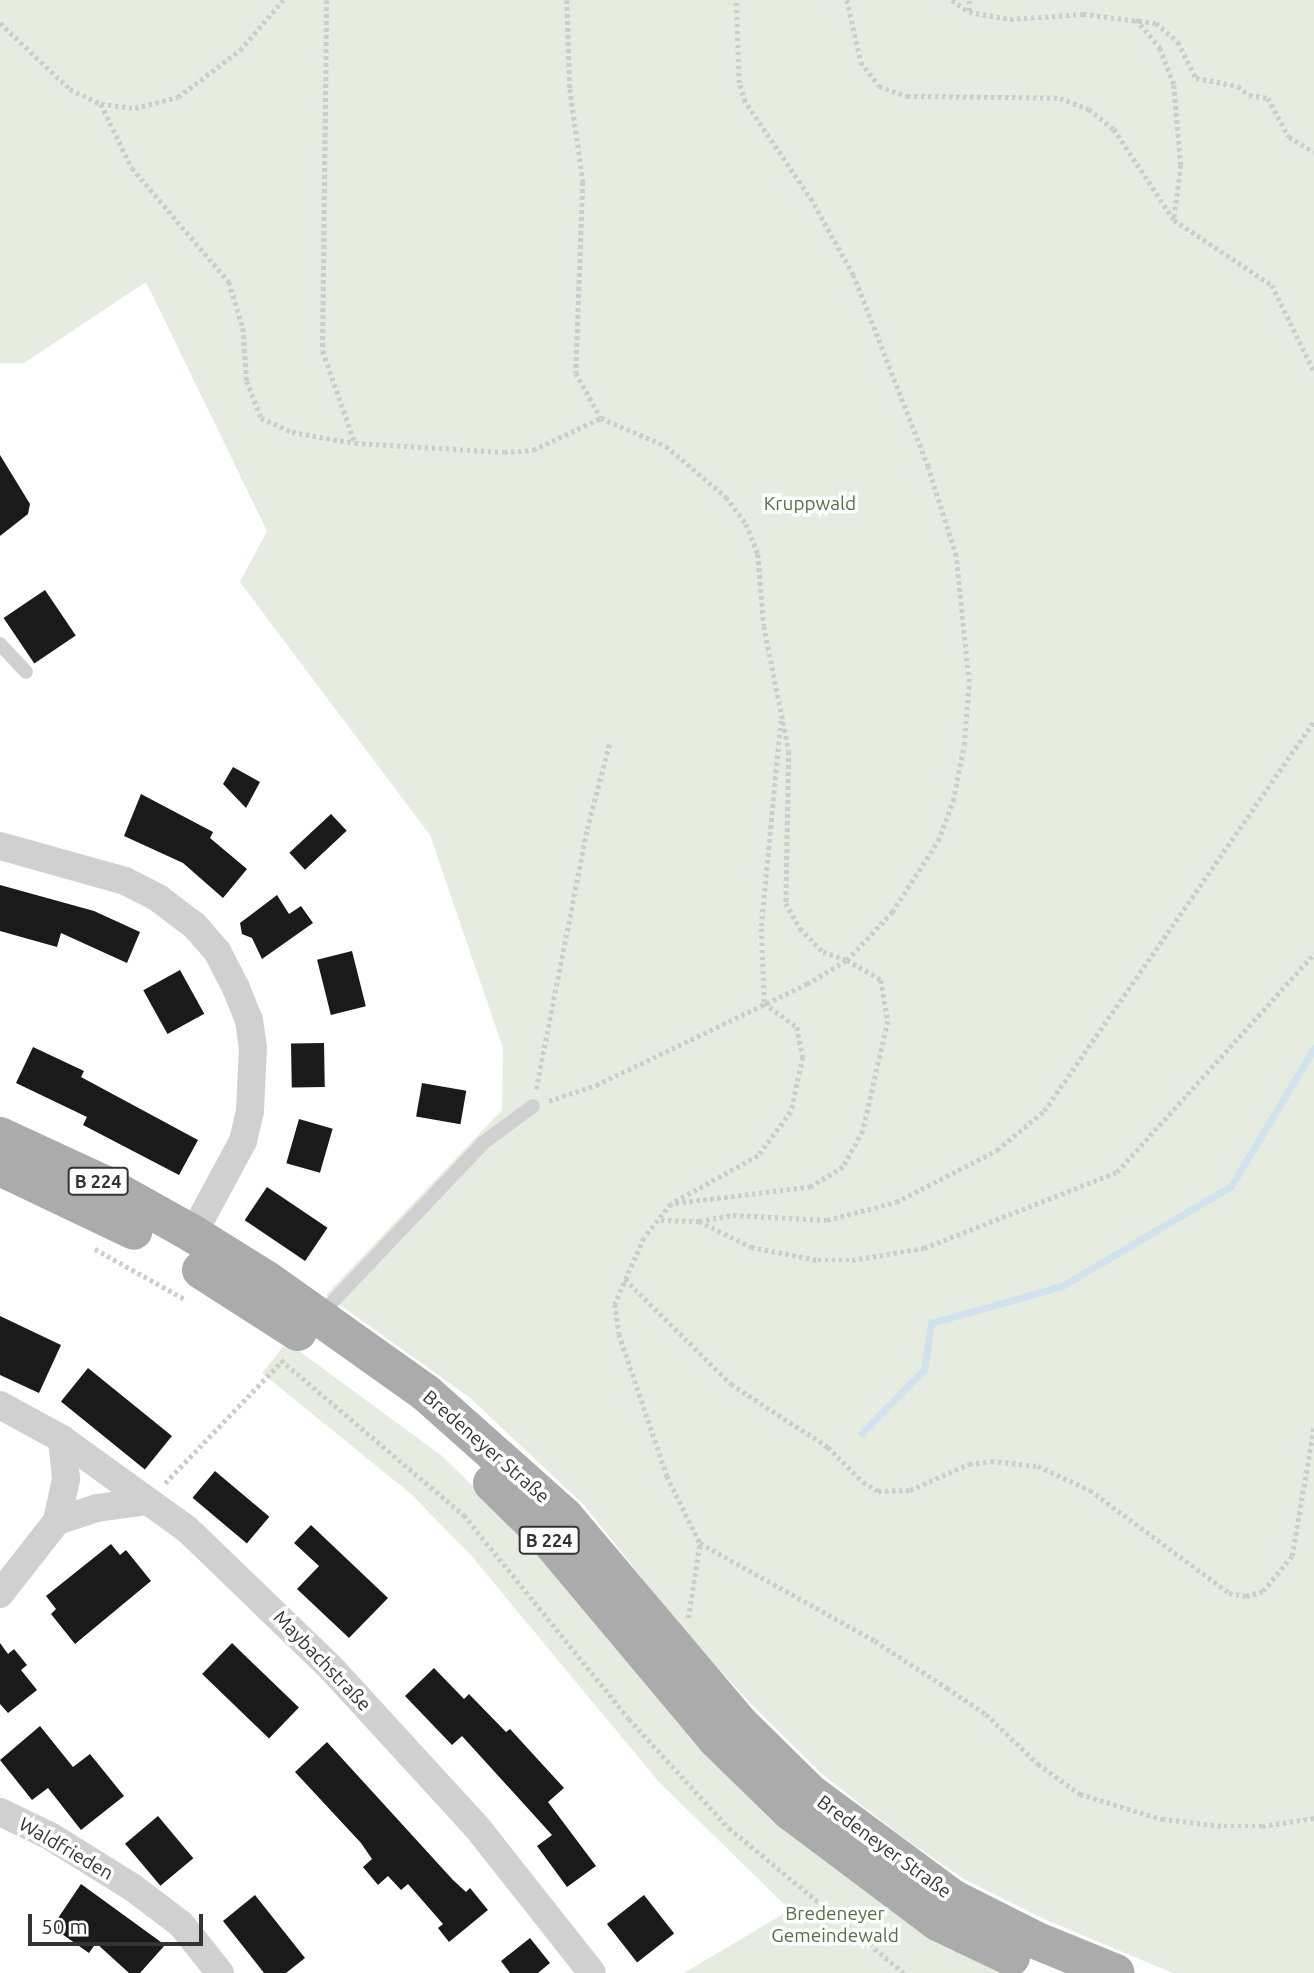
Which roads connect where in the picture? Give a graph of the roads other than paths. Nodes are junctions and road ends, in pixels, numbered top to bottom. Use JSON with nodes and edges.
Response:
{"nodes":[{"id":1,"x":0,"y":644,"type":"edge"},
{"id":2,"x":26,"y":672,"type":"dead end"},
{"id":3,"x":0,"y":846,"type":"edge"},
{"id":4,"x":533,"y":1106,"type":"road end"},
{"id":5,"x":0,"y":1136,"type":"edge"},
{"id":6,"x":0,"y":1167,"type":"edge"},
{"id":7,"x":192,"y":1234,"type":"junction"},
{"id":8,"x":319,"y":1315,"type":"junction"},
{"id":9,"x":0,"y":1405,"type":"edge"},
{"id":10,"x":62,"y":1439,"type":"junction"},
{"id":11,"x":147,"y":1501,"type":"junction"},
{"id":12,"x":57,"y":1521,"type":"junction"},
{"id":13,"x":0,"y":1594,"type":"edge"},
{"id":14,"x":0,"y":1812,"type":"edge"},
{"id":15,"x":220,"y":1973,"type":"edge"},
{"id":16,"x":592,"y":1973,"type":"edge"},
{"id":17,"x":1048,"y":1973,"type":"edge"},
{"id":18,"x":1116,"y":1973,"type":"edge"}],
"edges":[{"from":1,"to":2,"type":"lane"},
{"from":3,"to":7,"type":"street"},
{"from":4,"to":8,"type":"lane"},
{"from":5,"to":7,"type":"main road","name":"Bredeneyer Straße","number":"B 224"},
{"from":6,"to":17,"type":"main road","name":"Bredeneyer Straße","number":"B 224"},
{"from":7,"to":8,"type":"main road","name":"Bredeneyer Straße","number":"B 224"},
{"from":8,"to":18,"type":"main road","name":"Bredeneyer Straße","number":"B 224"},
{"from":9,"to":10,"type":"street","name":"Maybachstraße"},
{"from":10,"to":11,"type":"street","name":"Maybachstraße"},
{"from":10,"to":12,"type":"street"},
{"from":11,"to":12,"type":"street"},
{"from":11,"to":16,"type":"street","name":"Maybachstraße"},
{"from":12,"to":13,"type":"street"},
{"from":14,"to":15,"type":"street","name":"Waldfrieden"}]}
